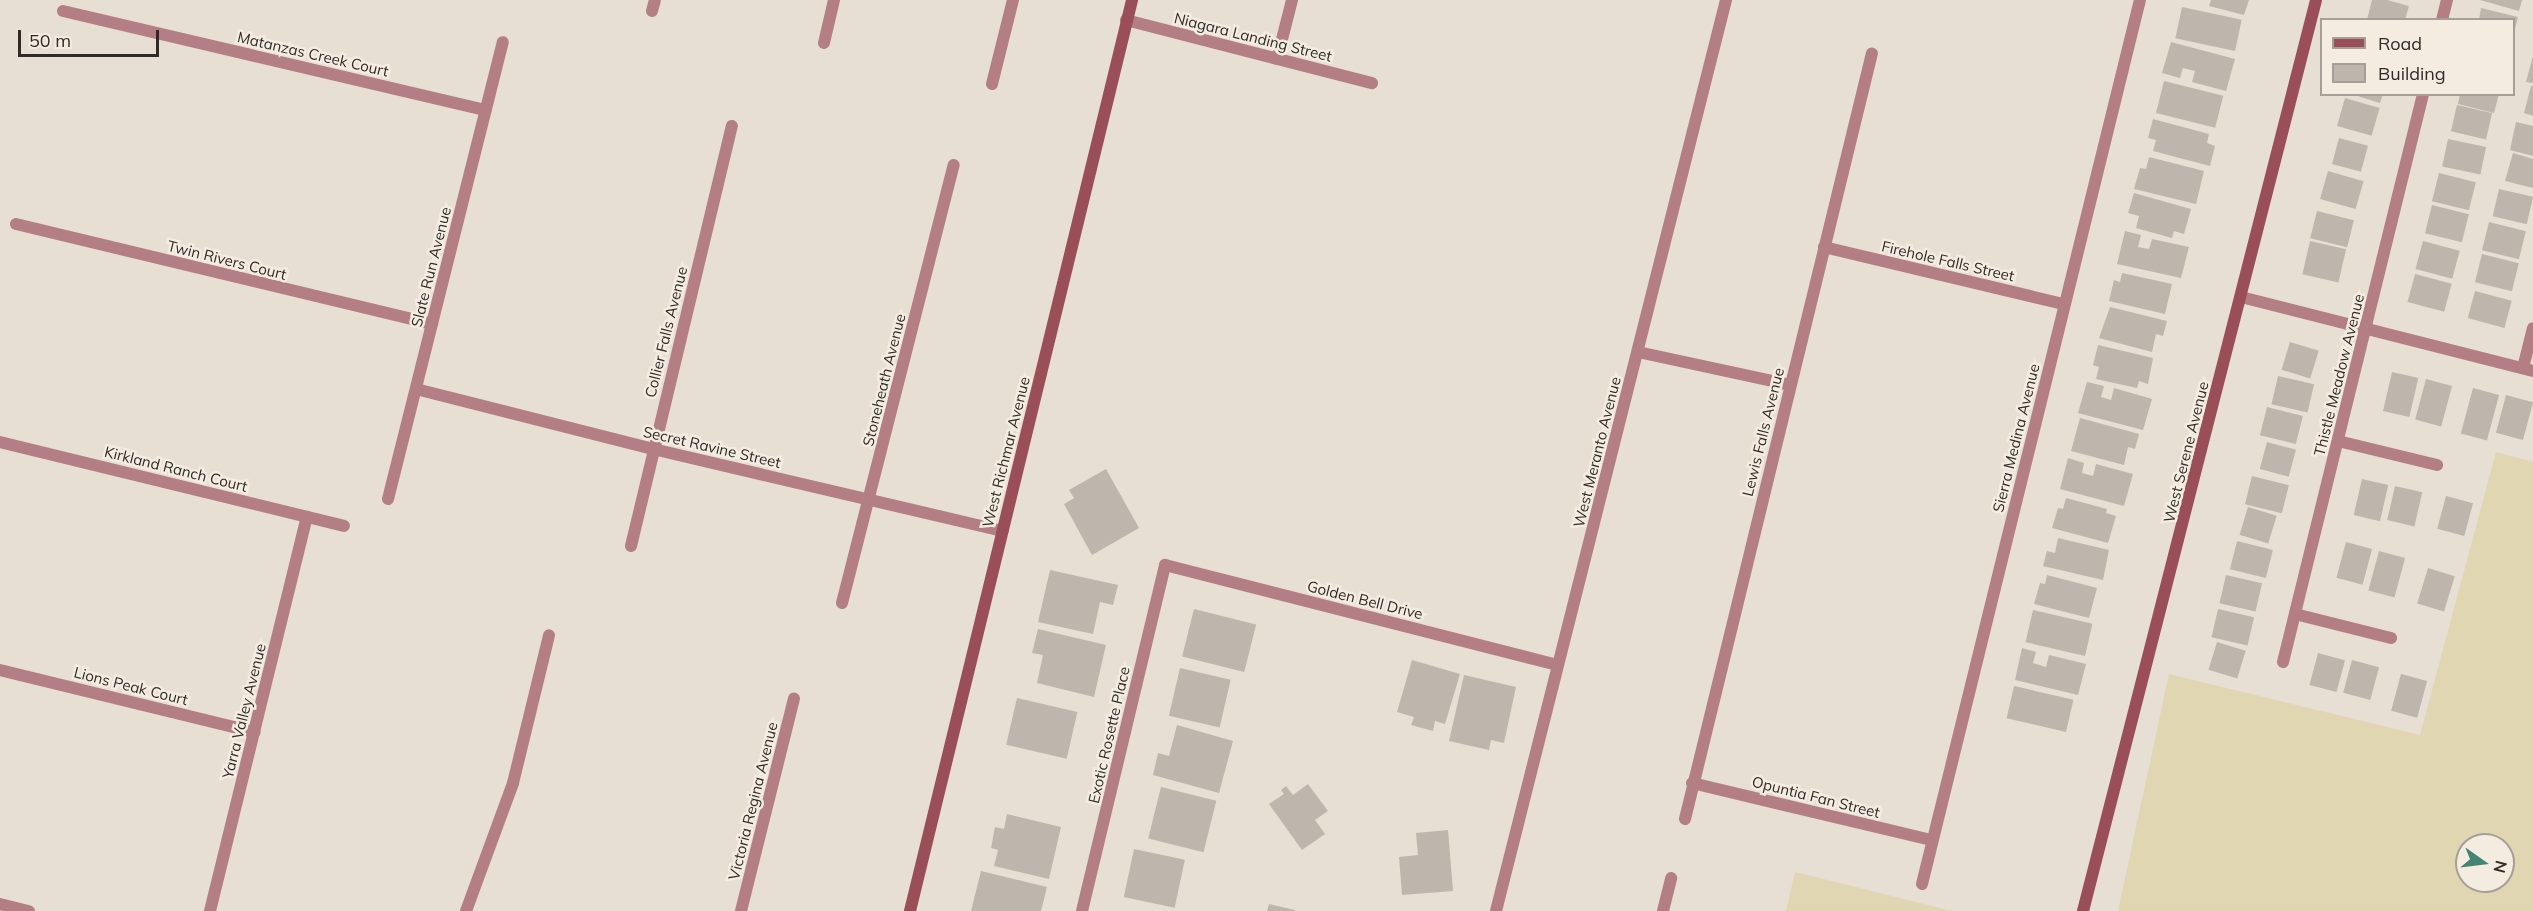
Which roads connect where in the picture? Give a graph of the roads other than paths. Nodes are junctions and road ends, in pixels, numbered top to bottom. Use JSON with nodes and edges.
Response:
{"nodes":[{"id":1,"x":834,"y":0,"type":"edge"},
{"id":2,"x":1013,"y":0,"type":"edge"},
{"id":3,"x":1132,"y":0,"type":"edge"},
{"id":4,"x":1292,"y":0,"type":"edge"},
{"id":5,"x":1726,"y":0,"type":"edge"},
{"id":6,"x":2140,"y":0,"type":"edge"},
{"id":7,"x":2316,"y":0,"type":"edge"},
{"id":8,"x":2447,"y":0,"type":"edge"},
{"id":9,"x":63,"y":11,"type":"dead end"},
{"id":10,"x":2442,"y":18,"type":"edge"},
{"id":11,"x":1126,"y":20,"type":"junction"},
{"id":12,"x":503,"y":42,"type":"dead end"},
{"id":13,"x":824,"y":43,"type":"dead end"},
{"id":14,"x":1872,"y":52,"type":"dead end"},
{"id":15,"x":1277,"y":59,"type":"junction"},
{"id":16,"x":1372,"y":83,"type":"dead end"},
{"id":17,"x":992,"y":84,"type":"dead end"},
{"id":18,"x":2423,"y":96,"type":"edge"},
{"id":19,"x":486,"y":110,"type":"junction"},
{"id":20,"x":732,"y":126,"type":"dead end"},
{"id":21,"x":954,"y":165,"type":"dead end"},
{"id":22,"x":16,"y":224,"type":"dead end"},
{"id":23,"x":1824,"y":247,"type":"junction"},
{"id":24,"x":2241,"y":297,"type":"junction"},
{"id":25,"x":2064,"y":304,"type":"junction"},
{"id":26,"x":432,"y":324,"type":"junction"},
{"id":27,"x":2533,"y":327,"type":"edge"},
{"id":28,"x":2366,"y":328,"type":"junction"},
{"id":29,"x":1638,"y":352,"type":"junction"},
{"id":30,"x":2528,"y":369,"type":"edge"},
{"id":31,"x":1790,"y":385,"type":"junction"},
{"id":32,"x":416,"y":389,"type":"junction"},
{"id":33,"x":2338,"y":441,"type":"junction"},
{"id":34,"x":0,"y":442,"type":"edge"},
{"id":35,"x":652,"y":449,"type":"junction"},
{"id":36,"x":2437,"y":465,"type":"dead end"},
{"id":37,"x":388,"y":499,"type":"dead end"},
{"id":38,"x":869,"y":500,"type":"junction"},
{"id":39,"x":307,"y":517,"type":"junction"},
{"id":40,"x":344,"y":526,"type":"dead end"},
{"id":41,"x":1003,"y":531,"type":"junction"},
{"id":42,"x":631,"y":546,"type":"dead end"},
{"id":43,"x":1165,"y":565,"type":"joint"},
{"id":44,"x":842,"y":603,"type":"dead end"},
{"id":45,"x":2295,"y":614,"type":"junction"},
{"id":46,"x":549,"y":635,"type":"dead end"},
{"id":47,"x":2391,"y":638,"type":"dead end"},
{"id":48,"x":2283,"y":662,"type":"dead end"},
{"id":49,"x":1557,"y":664,"type":"junction"},
{"id":50,"x":0,"y":670,"type":"edge"},
{"id":51,"x":794,"y":698,"type":"dead end"},
{"id":52,"x":255,"y":732,"type":"junction"},
{"id":53,"x":1692,"y":783,"type":"junction"},
{"id":54,"x":1684,"y":819,"type":"dead end"},
{"id":55,"x":1932,"y":840,"type":"junction"},
{"id":56,"x":1671,"y":878,"type":"dead end"},
{"id":57,"x":1922,"y":884,"type":"dead end"},
{"id":58,"x":0,"y":904,"type":"edge"},
{"id":59,"x":745,"y":910,"type":"edge"},
{"id":60,"x":29,"y":911,"type":"edge"},
{"id":61,"x":210,"y":911,"type":"edge"},
{"id":62,"x":466,"y":911,"type":"edge"},
{"id":63,"x":909,"y":911,"type":"edge"},
{"id":64,"x":1082,"y":911,"type":"edge"},
{"id":65,"x":1496,"y":911,"type":"edge"},
{"id":66,"x":1663,"y":911,"type":"edge"},
{"id":67,"x":2083,"y":911,"type":"edge"}],
"edges":[{"from":1,"to":13,"type":"street"},
{"from":2,"to":17,"type":"street"},
{"from":3,"to":11,"type":"street","name":"West Richmar Avenue"},
{"from":4,"to":15,"type":"street"},
{"from":5,"to":29,"type":"street","name":"West Meranto Avenue"},
{"from":6,"to":25,"type":"street","name":"Sierra Medina Avenue"},
{"from":7,"to":24,"type":"street","name":"West Serene Avenue"},
{"from":8,"to":10,"type":"street"},
{"from":9,"to":19,"type":"street","name":"Matanzas Creek Court"},
{"from":11,"to":15,"type":"street","name":"Niagara Landing Street"},
{"from":11,"to":41,"type":"street","name":"West Richmar Avenue"},
{"from":12,"to":19,"type":"street","name":"Slate Run Avenue"},
{"from":14,"to":23,"type":"street","name":"Lewis Falls Avenue"},
{"from":15,"to":16,"type":"street","name":"Niagara Landing Street"},
{"from":18,"to":28,"type":"street","name":"Thistle Meadow Avenue"},
{"from":19,"to":26,"type":"street","name":"Slate Run Avenue"},
{"from":20,"to":35,"type":"street","name":"Collier Falls Avenue"},
{"from":21,"to":38,"type":"street","name":"Stoneheath Avenue"},
{"from":22,"to":26,"type":"street","name":"Twin Rivers Court"},
{"from":23,"to":25,"type":"street","name":"Firehole Falls Street"},
{"from":23,"to":31,"type":"street","name":"Lewis Falls Avenue"},
{"from":24,"to":28,"type":"street"},
{"from":24,"to":67,"type":"street","name":"West Serene Avenue"},
{"from":25,"to":55,"type":"street","name":"Sierra Medina Avenue"},
{"from":26,"to":32,"type":"street","name":"Slate Run Avenue"},
{"from":27,"to":30,"type":"street"},
{"from":28,"to":30,"type":"street"},
{"from":28,"to":33,"type":"street","name":"Thistle Meadow Avenue"},
{"from":29,"to":31,"type":"street"},
{"from":29,"to":49,"type":"street","name":"West Meranto Avenue"},
{"from":31,"to":53,"type":"street","name":"Lewis Falls Avenue"},
{"from":32,"to":35,"type":"street","name":"Secret Ravine Street"},
{"from":32,"to":37,"type":"street","name":"Slate Run Avenue"},
{"from":33,"to":36,"type":"street"},
{"from":33,"to":45,"type":"street","name":"Thistle Meadow Avenue"},
{"from":34,"to":39,"type":"street","name":"Kirkland Ranch Court"},
{"from":35,"to":38,"type":"street","name":"Secret Ravine Street"},
{"from":35,"to":42,"type":"street","name":"Collier Falls Avenue"},
{"from":38,"to":41,"type":"street","name":"Secret Ravine Street"},
{"from":38,"to":44,"type":"street","name":"Stoneheath Avenue"},
{"from":39,"to":40,"type":"street","name":"Kirkland Ranch Court"},
{"from":39,"to":52,"type":"street","name":"Yarra Valley Avenue"},
{"from":41,"to":63,"type":"street","name":"West Richmar Avenue"},
{"from":43,"to":49,"type":"street","name":"Golden Bell Drive"},
{"from":43,"to":64,"type":"street","name":"Exotic Rosette Place"},
{"from":45,"to":47,"type":"street"},
{"from":45,"to":48,"type":"street","name":"Thistle Meadow Avenue"},
{"from":46,"to":62,"type":"street"},
{"from":49,"to":65,"type":"street","name":"West Meranto Avenue"},
{"from":50,"to":52,"type":"street","name":"Lions Peak Court"},
{"from":51,"to":59,"type":"street","name":"Victoria Regina Avenue"},
{"from":52,"to":61,"type":"street","name":"Yarra Valley Avenue"},
{"from":53,"to":54,"type":"street","name":"Lewis Falls Avenue"},
{"from":53,"to":55,"type":"street","name":"Opuntia Fan Street"},
{"from":55,"to":57,"type":"street","name":"Sierra Medina Avenue"},
{"from":56,"to":66,"type":"street"},
{"from":58,"to":60,"type":"street"}]}
